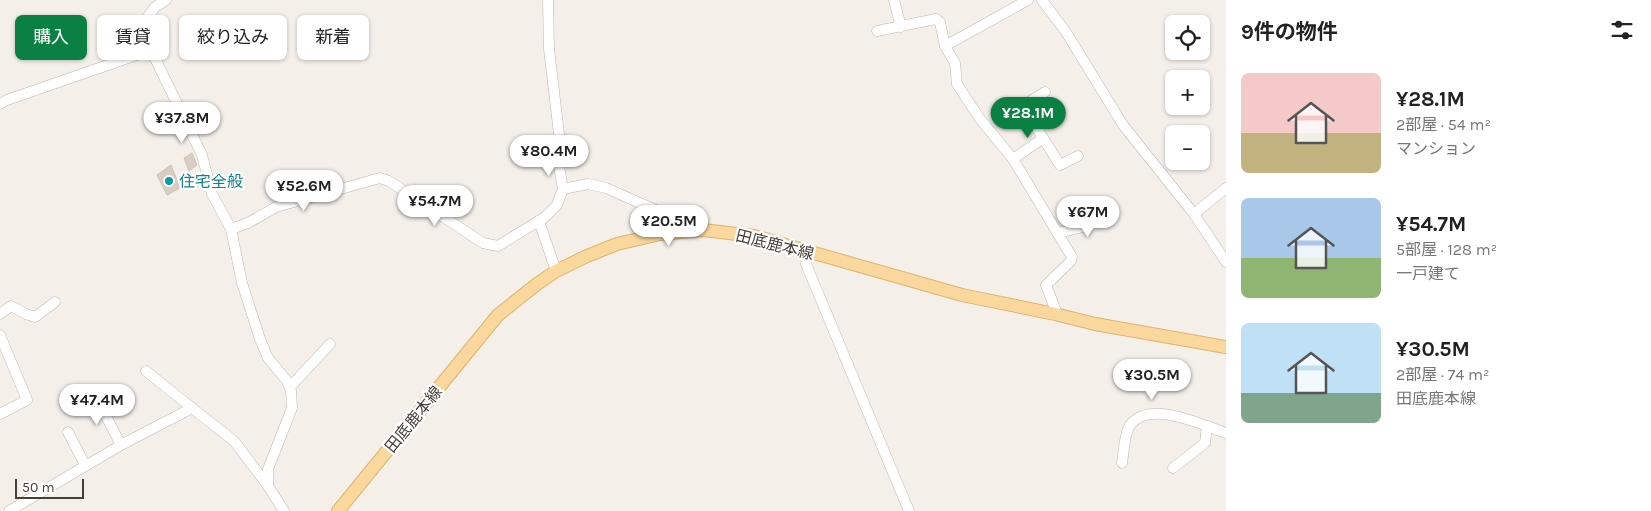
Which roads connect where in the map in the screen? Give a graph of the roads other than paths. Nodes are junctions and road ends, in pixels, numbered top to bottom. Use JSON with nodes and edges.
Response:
{"nodes":[{"id":1,"x":166,"y":0,"type":"edge"},
{"id":2,"x":548,"y":0,"type":"edge"},
{"id":3,"x":894,"y":0,"type":"edge"},
{"id":4,"x":1028,"y":0,"type":"edge"},
{"id":5,"x":1042,"y":0,"type":"edge"},
{"id":6,"x":149,"y":15,"type":"edge"},
{"id":7,"x":900,"y":26,"type":"junction"},
{"id":8,"x":877,"y":31,"type":"dead end"},
{"id":9,"x":945,"y":46,"type":"junction"},
{"id":10,"x":122,"y":60,"type":"edge"},
{"id":11,"x":156,"y":60,"type":"edge"},
{"id":12,"x":1045,"y":92,"type":"dead end"},
{"id":13,"x":0,"y":104,"type":"edge"},
{"id":14,"x":1042,"y":139,"type":"junction"},
{"id":15,"x":1078,"y":156,"type":"dead end"},
{"id":16,"x":1013,"y":159,"type":"junction"},
{"id":17,"x":1226,"y":188,"type":"edge"},
{"id":18,"x":563,"y":189,"type":"junction"},
{"id":19,"x":1194,"y":214,"type":"junction"},
{"id":20,"x":1080,"y":217,"type":"dead end"},
{"id":21,"x":539,"y":221,"type":"junction"},
{"id":22,"x":230,"y":229,"type":"junction"},
{"id":23,"x":702,"y":230,"type":"junction"},
{"id":24,"x":1058,"y":233,"type":"junction"},
{"id":25,"x":806,"y":251,"type":"junction"},
{"id":26,"x":1226,"y":262,"type":"edge"},
{"id":27,"x":556,"y":271,"type":"junction"},
{"id":28,"x":55,"y":302,"type":"dead end"},
{"id":29,"x":0,"y":314,"type":"edge"},
{"id":30,"x":1057,"y":314,"type":"junction"},
{"id":31,"x":0,"y":335,"type":"edge"},
{"id":32,"x":330,"y":344,"type":"dead end"},
{"id":33,"x":1226,"y":347,"type":"edge"},
{"id":34,"x":146,"y":371,"type":"dead end"},
{"id":35,"x":290,"y":387,"type":"junction"},
{"id":36,"x":95,"y":395,"type":"dead end"},
{"id":37,"x":192,"y":408,"type":"junction"},
{"id":38,"x":0,"y":414,"type":"edge"},
{"id":39,"x":1207,"y":426,"type":"junction"},
{"id":40,"x":68,"y":432,"type":"dead end"},
{"id":41,"x":1226,"y":433,"type":"edge"},
{"id":42,"x":121,"y":445,"type":"junction"},
{"id":43,"x":1122,"y":463,"type":"dead end"},
{"id":44,"x":85,"y":465,"type":"junction"},
{"id":45,"x":1173,"y":468,"type":"dead end"},
{"id":46,"x":268,"y":486,"type":"junction"},
{"id":47,"x":9,"y":511,"type":"edge"},
{"id":48,"x":284,"y":511,"type":"edge"},
{"id":49,"x":338,"y":511,"type":"edge"},
{"id":50,"x":909,"y":511,"type":"edge"}],
"edges":[{"from":1,"to":6,"type":"street"},
{"from":2,"to":18,"type":"street"},
{"from":3,"to":7,"type":"street"},
{"from":4,"to":9,"type":"street"},
{"from":5,"to":19,"type":"street"},
{"from":7,"to":8,"type":"street"},
{"from":7,"to":9,"type":"street"},
{"from":9,"to":16,"type":"street"},
{"from":10,"to":13,"type":"street"},
{"from":11,"to":22,"type":"street"},
{"from":12,"to":14,"type":"street"},
{"from":14,"to":15,"type":"street"},
{"from":14,"to":16,"type":"street"},
{"from":16,"to":24,"type":"street"},
{"from":17,"to":19,"type":"street"},
{"from":18,"to":21,"type":"street"},
{"from":18,"to":23,"type":"street"},
{"from":19,"to":26,"type":"street"},
{"from":20,"to":24,"type":"street"},
{"from":21,"to":22,"type":"street"},
{"from":21,"to":27,"type":"street"},
{"from":22,"to":35,"type":"street"},
{"from":23,"to":25,"type":"main road","name":"田底鹿本線"},
{"from":23,"to":27,"type":"main road","name":"田底鹿本線"},
{"from":24,"to":30,"type":"street"},
{"from":25,"to":30,"type":"main road","name":"田底鹿本線"},
{"from":25,"to":50,"type":"street"},
{"from":27,"to":49,"type":"main road","name":"田底鹿本線"},
{"from":28,"to":29,"type":"street"},
{"from":30,"to":33,"type":"main road","name":"田底鹿本線"},
{"from":31,"to":38,"type":"street"},
{"from":32,"to":35,"type":"street"},
{"from":34,"to":37,"type":"street"},
{"from":35,"to":46,"type":"street"},
{"from":36,"to":42,"type":"street"},
{"from":37,"to":42,"type":"street"},
{"from":37,"to":46,"type":"street"},
{"from":39,"to":41,"type":"street"},
{"from":39,"to":43,"type":"street"},
{"from":39,"to":45,"type":"street"},
{"from":40,"to":44,"type":"street"},
{"from":42,"to":44,"type":"street"},
{"from":44,"to":47,"type":"street"},
{"from":46,"to":48,"type":"street"}]}
